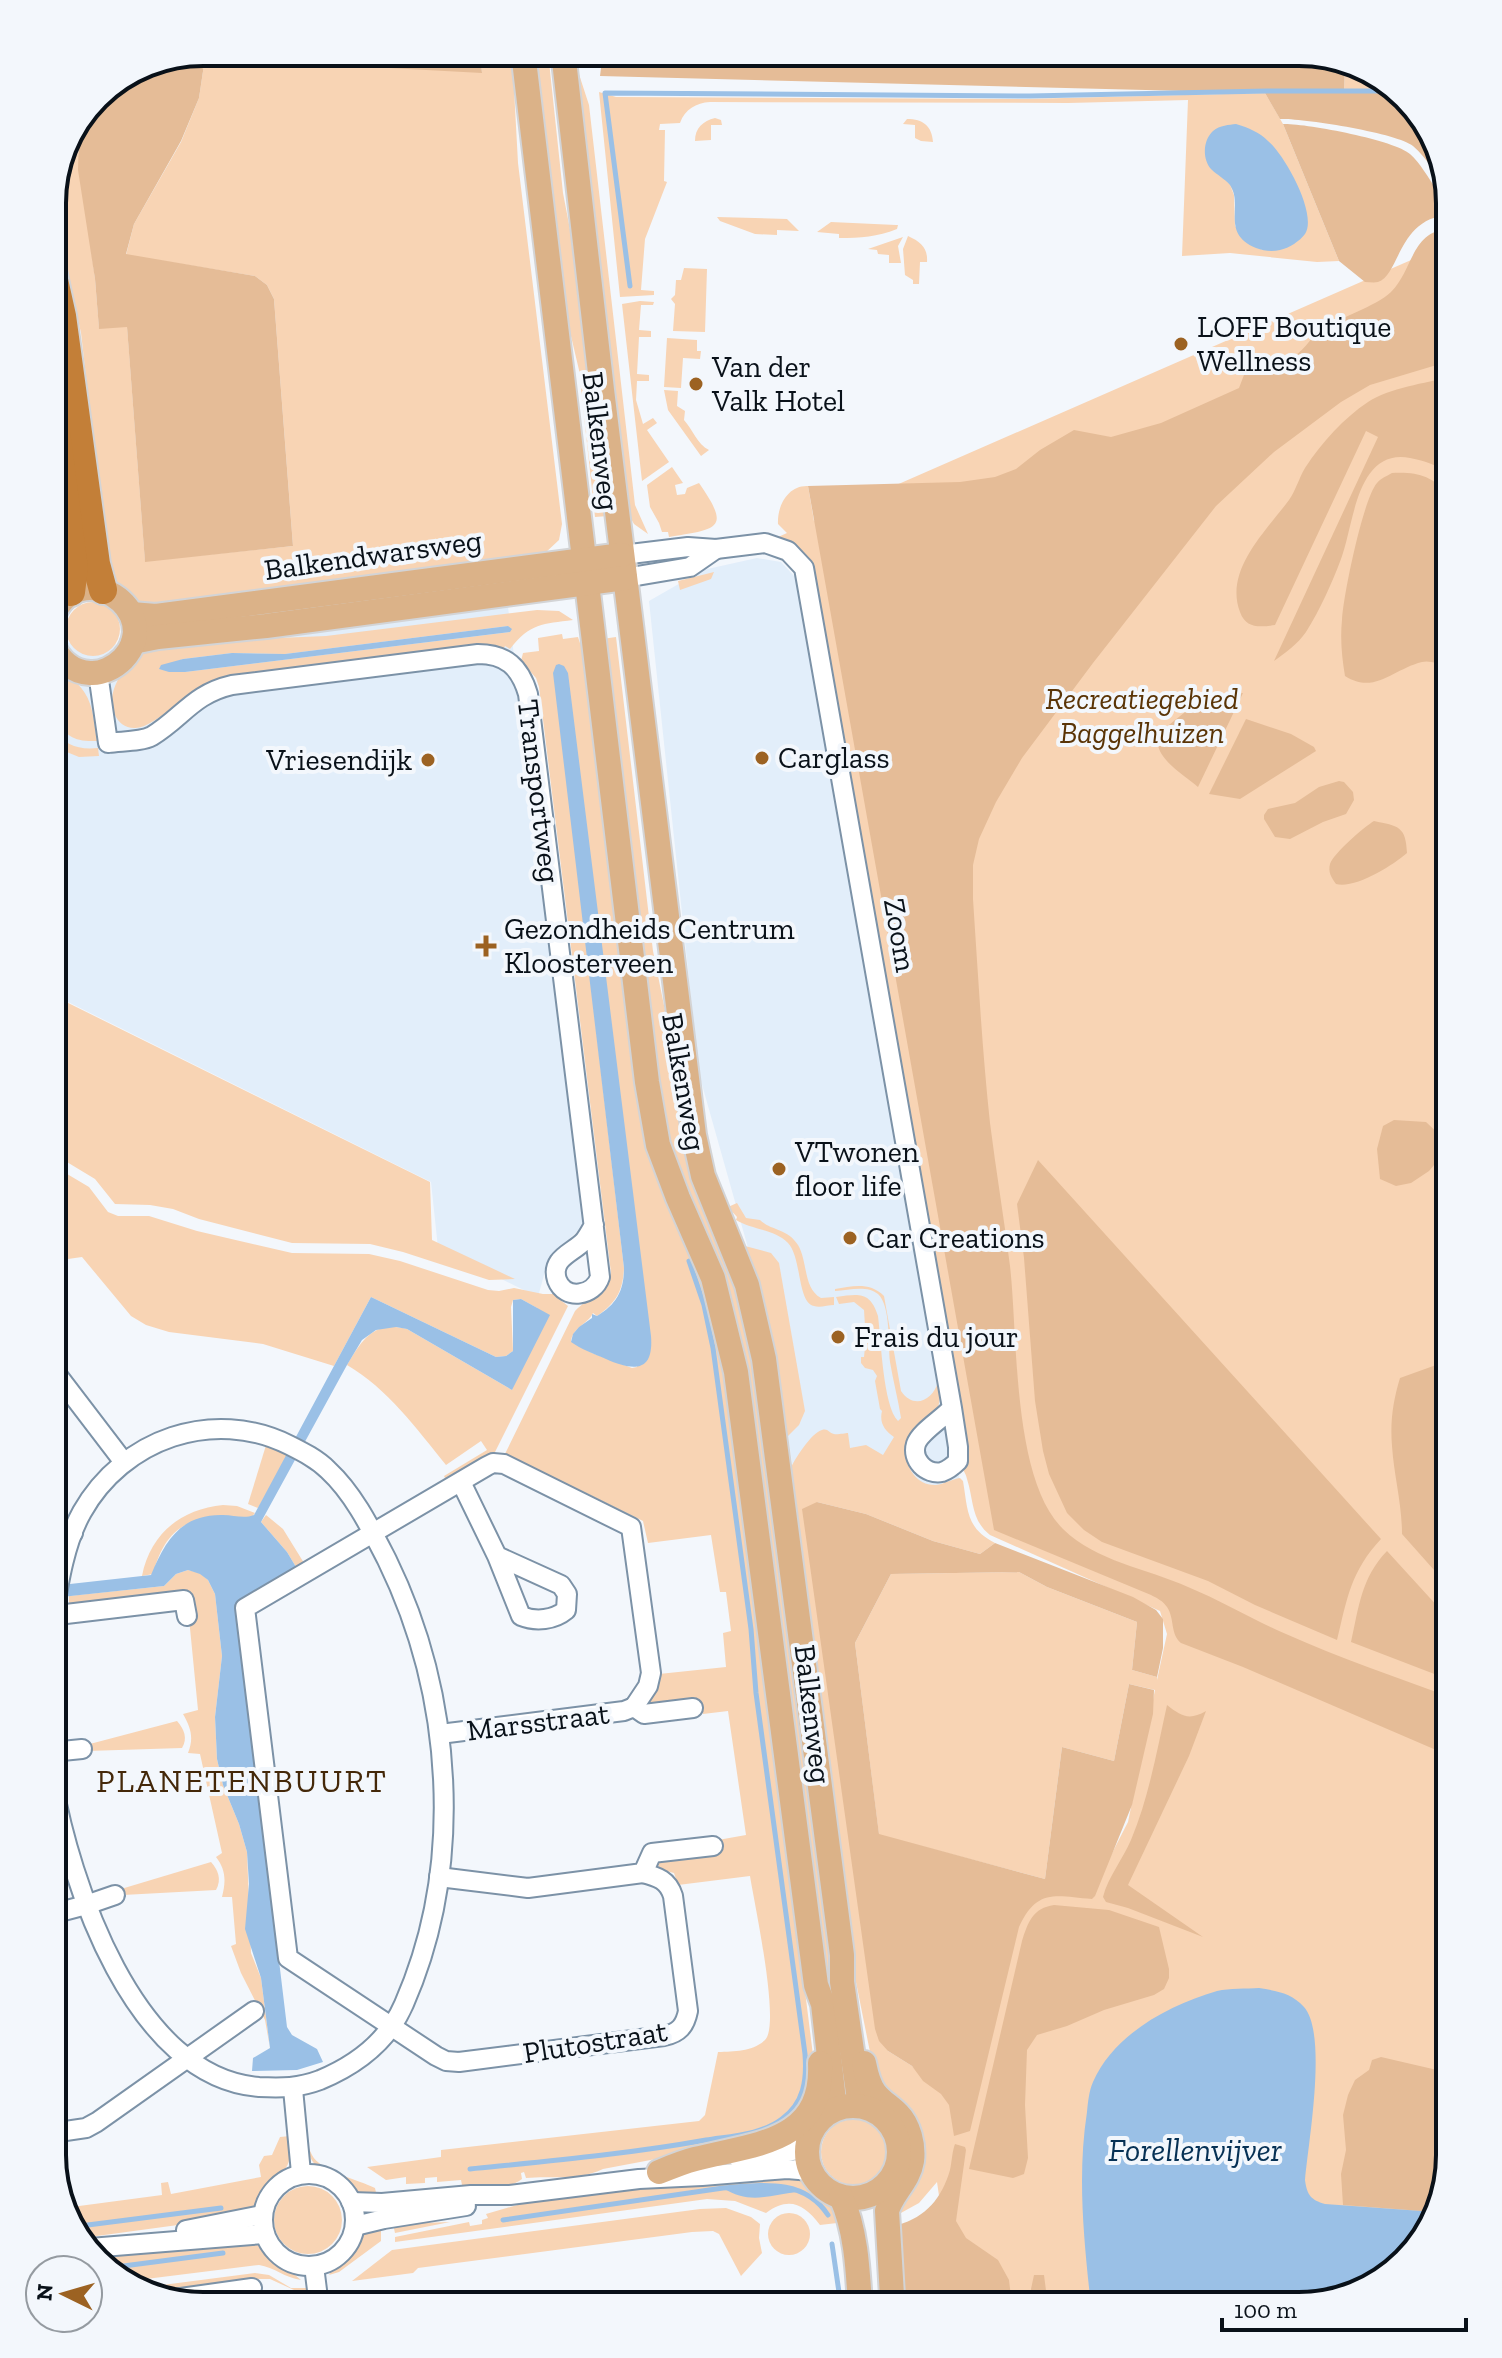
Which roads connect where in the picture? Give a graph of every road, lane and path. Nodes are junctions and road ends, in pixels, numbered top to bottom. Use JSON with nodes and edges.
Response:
{"nodes":[{"id":1,"x":525,"y":66,"type":"edge"},
{"id":2,"x":565,"y":66,"type":"edge"},
{"id":3,"x":66,"y":345,"type":"edge"},
{"id":4,"x":66,"y":507,"type":"edge"},
{"id":5,"x":584,"y":559,"type":"junction"},
{"id":6,"x":624,"y":567,"type":"junction"},
{"id":7,"x":587,"y":585,"type":"junction"},
{"id":8,"x":103,"y":590,"type":"junction"},
{"id":9,"x":71,"y":592,"type":"junction"},
{"id":10,"x":66,"y":597,"type":"edge"},
{"id":11,"x":131,"y":614,"type":"junction"},
{"id":12,"x":133,"y":642,"type":"junction"},
{"id":13,"x":66,"y":663,"type":"edge"},
{"id":14,"x":98,"y":673,"type":"junction"},
{"id":15,"x":594,"y":1225,"type":"dead end"},
{"id":16,"x":66,"y":1386,"type":"edge"},
{"id":17,"x":952,"y":1408,"type":"dead end"},
{"id":18,"x":123,"y":1461,"type":"junction"},
{"id":19,"x":461,"y":1482,"type":"junction"},
{"id":20,"x":66,"y":1531,"type":"edge"},
{"id":21,"x":373,"y":1532,"type":"junction"},
{"id":22,"x":73,"y":1533,"type":"junction"},
{"id":23,"x":497,"y":1556,"type":"dead end"},
{"id":24,"x":66,"y":1558,"type":"edge"},
{"id":25,"x":66,"y":1614,"type":"edge"},
{"id":26,"x":187,"y":1616,"type":"dead end"},
{"id":27,"x":634,"y":1707,"type":"junction"},
{"id":28,"x":693,"y":1708,"type":"dead end"},
{"id":29,"x":440,"y":1734,"type":"junction"},
{"id":30,"x":82,"y":1749,"type":"dead end"},
{"id":31,"x":66,"y":1751,"type":"edge"},
{"id":32,"x":66,"y":1843,"type":"edge"},
{"id":33,"x":713,"y":1846,"type":"dead end"},
{"id":34,"x":643,"y":1873,"type":"junction"},
{"id":35,"x":439,"y":1877,"type":"junction"},
{"id":36,"x":115,"y":1895,"type":"dead end"},
{"id":37,"x":86,"y":1905,"type":"junction"},
{"id":38,"x":66,"y":1910,"type":"edge"},
{"id":39,"x":842,"y":1955,"type":"junction"},
{"id":40,"x":816,"y":1985,"type":"junction"},
{"id":41,"x":254,"y":2011,"type":"dead end"},
{"id":42,"x":391,"y":2026,"type":"junction"},
{"id":43,"x":185,"y":2058,"type":"junction"},
{"id":44,"x":293,"y":2089,"type":"junction"},
{"id":45,"x":860,"y":2106,"type":"junction"},
{"id":46,"x":835,"y":2109,"type":"junction"},
{"id":47,"x":66,"y":2131,"type":"edge"},
{"id":48,"x":807,"y":2145,"type":"junction"},
{"id":49,"x":811,"y":2171,"type":"junction"},
{"id":50,"x":301,"y":2173,"type":"junction"},
{"id":51,"x":649,"y":2175,"type":"junction"},
{"id":52,"x":876,"y":2193,"type":"junction"},
{"id":53,"x":510,"y":2195,"type":"junction"},
{"id":54,"x":841,"y":2197,"type":"junction"},
{"id":55,"x":351,"y":2202,"type":"junction"},
{"id":56,"x":262,"y":2215,"type":"junction"},
{"id":57,"x":355,"y":2226,"type":"junction"},
{"id":58,"x":264,"y":2234,"type":"junction"},
{"id":59,"x":112,"y":2245,"type":"junction"},
{"id":60,"x":101,"y":2246,"type":"edge"},
{"id":61,"x":314,"y":2266,"type":"junction"},
{"id":62,"x":252,"y":2288,"type":"dead end"},
{"id":63,"x":223,"y":2292,"type":"edge"},
{"id":64,"x":317,"y":2292,"type":"edge"},
{"id":65,"x":859,"y":2292,"type":"edge"},
{"id":66,"x":882,"y":2292,"type":"edge"},
{"id":67,"x":892,"y":2292,"type":"edge"}],
"edges":[{"from":1,"to":5,"type":"main road","name":"Balkenweg"},
{"from":2,"to":6,"type":"main road","name":"Balkenweg"},
{"from":3,"to":8,"type":"highway"},
{"from":4,"to":9,"type":"highway"},
{"from":5,"to":6,"type":"main road","name":"Balkendwarsweg"},
{"from":5,"to":7,"type":"main road","name":"Balkenweg"},
{"from":5,"to":11,"type":"main road","name":"Balkendwarsweg"},
{"from":6,"to":7,"type":"main road","name":"Zoom"},
{"from":6,"to":17,"type":"street","name":"Zoom"},
{"from":6,"to":39,"type":"main road","name":"Balkenweg"},
{"from":7,"to":12,"type":"main road","name":"Balkendwarsweg"},
{"from":7,"to":40,"type":"main road","name":"Balkenweg"},
{"from":8,"to":9,"type":"main road"},
{"from":8,"to":11,"type":"main road"},
{"from":9,"to":10,"type":"main road"},
{"from":11,"to":12,"type":"main road"},
{"from":12,"to":14,"type":"main road"},
{"from":13,"to":14,"type":"main road"},
{"from":14,"to":15,"type":"street","name":"Transportweg"},
{"from":16,"to":18,"type":"street"},
{"from":18,"to":21,"type":"street"},
{"from":18,"to":22,"type":"street"},
{"from":19,"to":21,"type":"street","name":"Marsstraat"},
{"from":19,"to":23,"type":"street"},
{"from":19,"to":27,"type":"street","name":"Marsstraat"},
{"from":20,"to":22,"type":"street"},
{"from":21,"to":29,"type":"street"},
{"from":21,"to":42,"type":"street","name":"Marsstraat"},
{"from":22,"to":24,"type":"street"},
{"from":25,"to":26,"type":"street"},
{"from":27,"to":28,"type":"street","name":"Marsstraat"},
{"from":27,"to":29,"type":"street","name":"Marsstraat"},
{"from":29,"to":35,"type":"street"},
{"from":30,"to":31,"type":"street"},
{"from":32,"to":37,"type":"street"},
{"from":33,"to":34,"type":"street"},
{"from":34,"to":35,"type":"street"},
{"from":34,"to":42,"type":"street","name":"Plutostraat"},
{"from":35,"to":42,"type":"street"},
{"from":36,"to":37,"type":"street"},
{"from":37,"to":38,"type":"street"},
{"from":37,"to":43,"type":"street"},
{"from":39,"to":45,"type":"main road","name":"Balkenweg"},
{"from":39,"to":67,"type":"main road","name":"Balkenweg"},
{"from":40,"to":46,"type":"main road","name":"Balkenweg"},
{"from":40,"to":51,"type":"main road"},
{"from":41,"to":43,"type":"street"},
{"from":42,"to":44,"type":"street"},
{"from":43,"to":44,"type":"street"},
{"from":43,"to":47,"type":"street"},
{"from":44,"to":50,"type":"street"},
{"from":45,"to":46,"type":"main road"},
{"from":45,"to":52,"type":"main road"},
{"from":46,"to":48,"type":"main road"},
{"from":48,"to":49,"type":"main road"},
{"from":48,"to":51,"type":"street"},
{"from":49,"to":51,"type":"street"},
{"from":49,"to":54,"type":"main road"},
{"from":50,"to":55,"type":"street"},
{"from":50,"to":56,"type":"street"},
{"from":51,"to":53,"type":"street"},
{"from":52,"to":54,"type":"main road"},
{"from":52,"to":66,"type":"main road"},
{"from":53,"to":55,"type":"street"},
{"from":53,"to":57,"type":"street"},
{"from":54,"to":65,"type":"main road"},
{"from":55,"to":57,"type":"street"},
{"from":56,"to":58,"type":"street"},
{"from":56,"to":59,"type":"street"},
{"from":57,"to":61,"type":"street"},
{"from":58,"to":59,"type":"street"},
{"from":58,"to":61,"type":"street"},
{"from":59,"to":60,"type":"street"},
{"from":61,"to":64,"type":"street"},
{"from":62,"to":63,"type":"street"}]}
